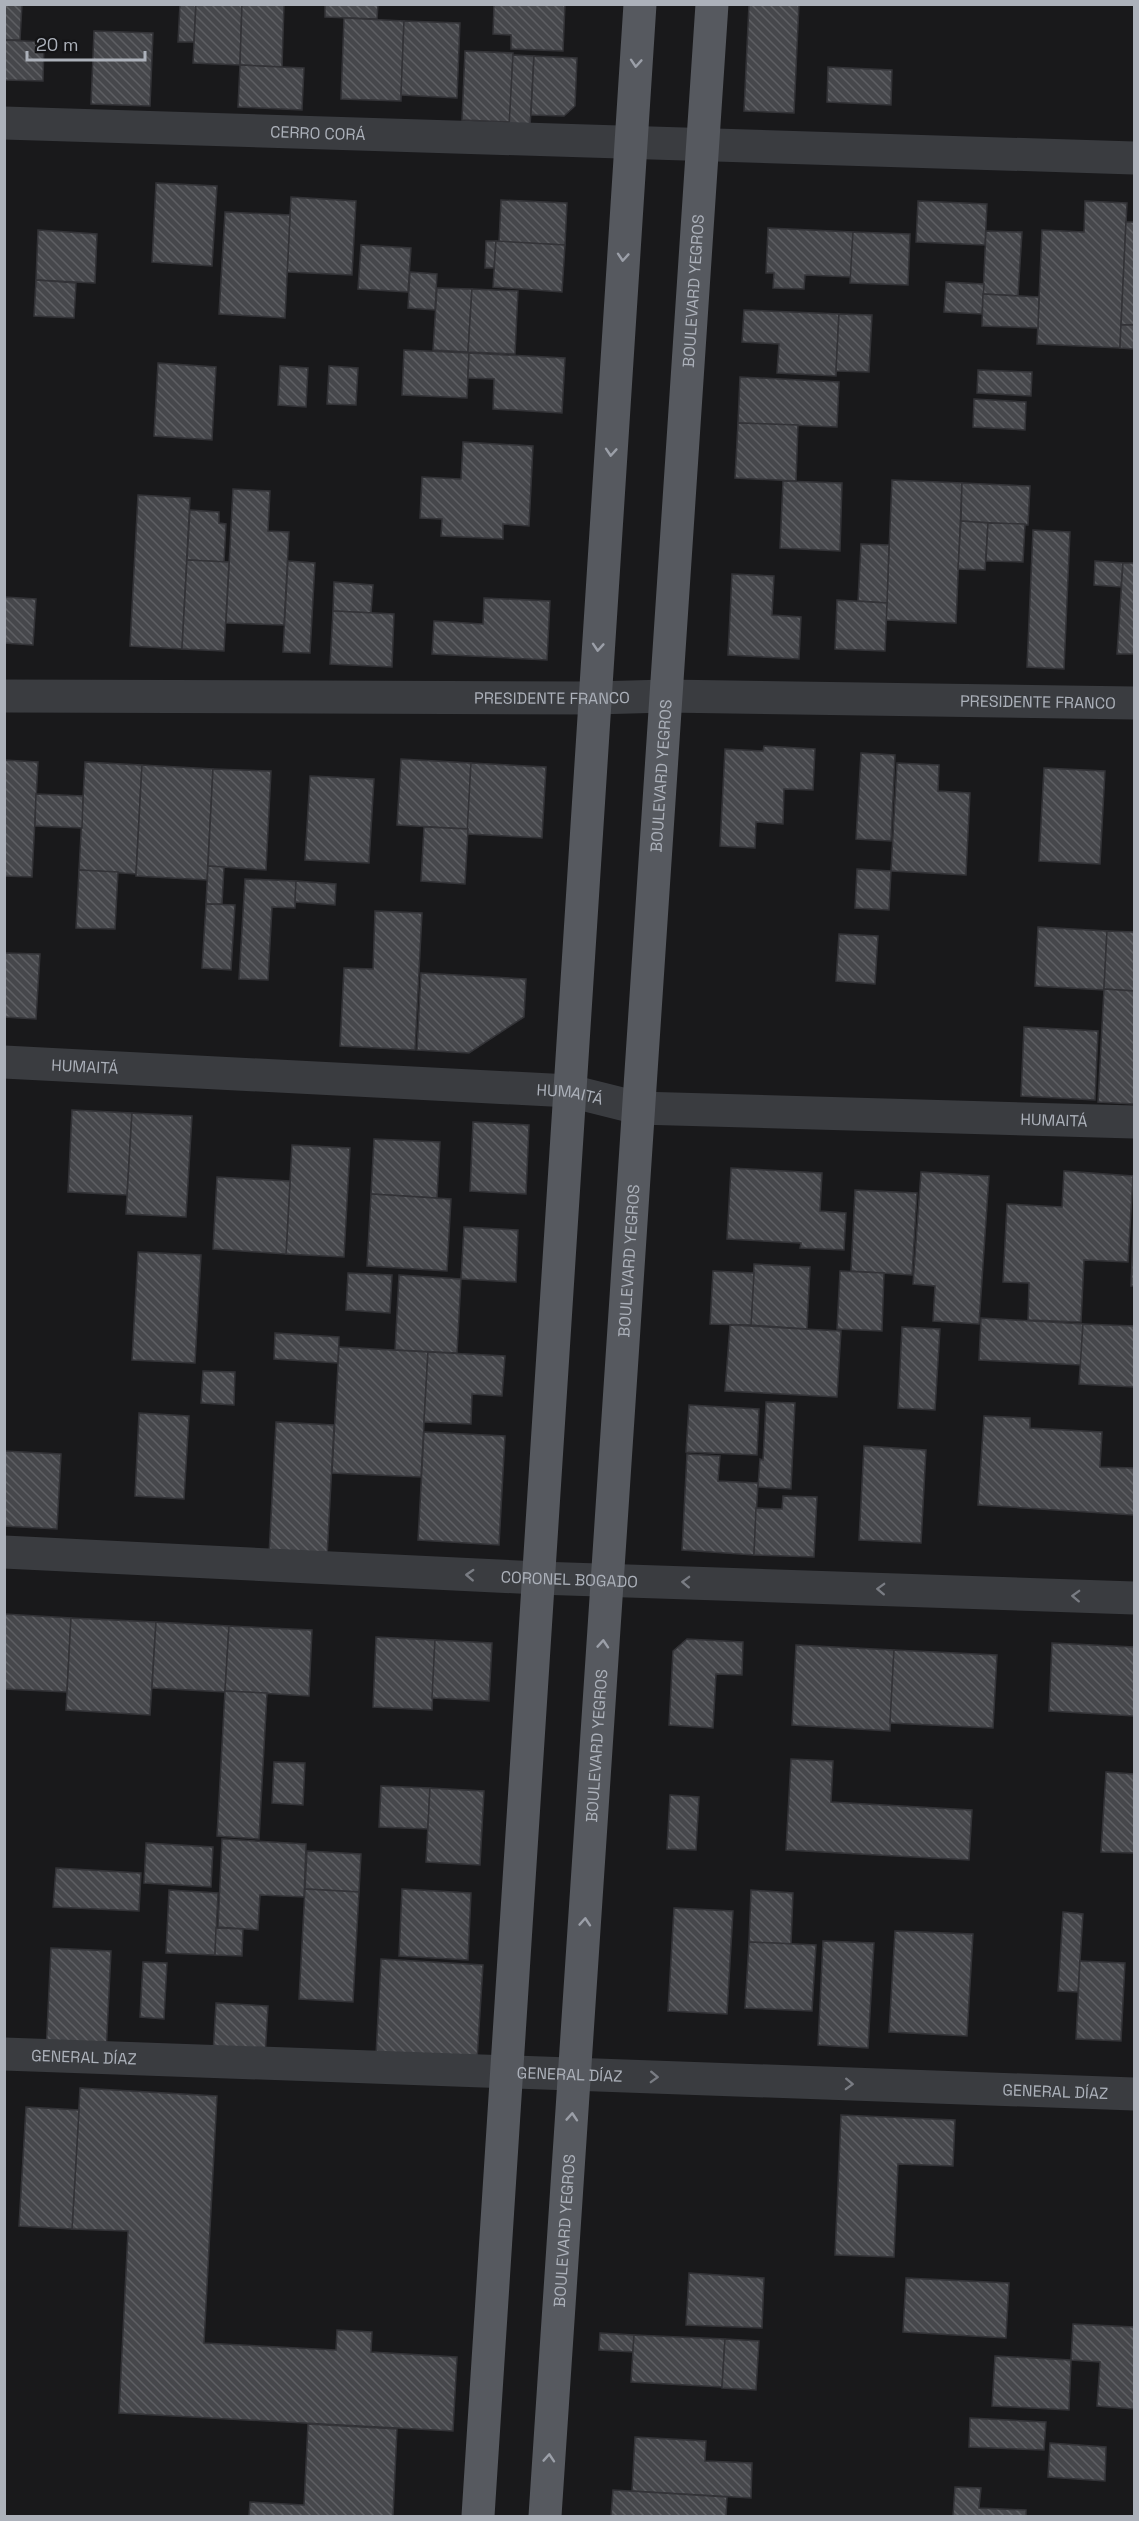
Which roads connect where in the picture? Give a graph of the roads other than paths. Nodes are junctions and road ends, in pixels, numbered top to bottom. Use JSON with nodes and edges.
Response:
{"nodes":[{"id":1,"x":640,"y":4,"type":"edge"},
{"id":2,"x":711,"y":4,"type":"edge"},
{"id":3,"x":4,"y":123,"type":"edge"},
{"id":4,"x":631,"y":142,"type":"junction"},
{"id":5,"x":702,"y":145,"type":"junction"},
{"id":6,"x":1134,"y":158,"type":"edge"},
{"id":7,"x":4,"y":696,"type":"edge"},
{"id":8,"x":666,"y":696,"type":"junction"},
{"id":9,"x":595,"y":698,"type":"junction"},
{"id":10,"x":1134,"y":703,"type":"edge"},
{"id":11,"x":4,"y":1062,"type":"edge"},
{"id":12,"x":570,"y":1091,"type":"junction"},
{"id":13,"x":638,"y":1108,"type":"junction"},
{"id":14,"x":1134,"y":1122,"type":"edge"},
{"id":15,"x":4,"y":1552,"type":"edge"},
{"id":16,"x":538,"y":1578,"type":"junction"},
{"id":17,"x":608,"y":1579,"type":"junction"},
{"id":18,"x":1134,"y":1598,"type":"edge"},
{"id":19,"x":4,"y":2054,"type":"edge"},
{"id":20,"x":506,"y":2070,"type":"junction"},
{"id":21,"x":575,"y":2074,"type":"junction"},
{"id":22,"x":1134,"y":2094,"type":"edge"},
{"id":23,"x":478,"y":2517,"type":"edge"},
{"id":24,"x":545,"y":2517,"type":"edge"}],
"edges":[{"from":1,"to":4,"type":"main road","one_way":true},
{"from":2,"to":5,"type":"main road","name":"BOULEVARD YEGROS"},
{"from":3,"to":4,"type":"street","name":"CERRO CORÁ"},
{"from":4,"to":5,"type":"street","name":"CERRO CORÁ"},
{"from":4,"to":9,"type":"main road","one_way":true},
{"from":5,"to":6,"type":"street","name":"CERRO CORÁ"},
{"from":5,"to":8,"type":"main road","name":"BOULEVARD YEGROS"},
{"from":7,"to":9,"type":"street","name":"PRESIDENTE FRANCO"},
{"from":8,"to":9,"type":"street","name":"PRESIDENTE FRANCO"},
{"from":8,"to":10,"type":"street","name":"PRESIDENTE FRANCO"},
{"from":8,"to":13,"type":"main road","name":"BOULEVARD YEGROS"},
{"from":9,"to":12,"type":"main road"},
{"from":11,"to":12,"type":"street","name":"HUMAITÁ"},
{"from":12,"to":13,"type":"street","name":"HUMAITÁ"},
{"from":12,"to":16,"type":"main road"},
{"from":13,"to":14,"type":"street","name":"HUMAITÁ"},
{"from":13,"to":17,"type":"main road","name":"BOULEVARD YEGROS"},
{"from":16,"to":15,"type":"street","name":"CORONEL BOGADO","one_way":true},
{"from":16,"to":17,"type":"street","name":"CORONEL BOGADO"},
{"from":16,"to":20,"type":"main road"},
{"from":18,"to":17,"type":"street","name":"CORONEL BOGADO","one_way":true},
{"from":21,"to":17,"type":"main road","name":"BOULEVARD YEGROS","one_way":true},
{"from":19,"to":20,"type":"street","name":"GENERAL DÍAZ"},
{"from":20,"to":21,"type":"street","name":"GENERAL DÍAZ"},
{"from":20,"to":23,"type":"main road"},
{"from":21,"to":22,"type":"street","name":"GENERAL DÍAZ","one_way":true},
{"from":24,"to":21,"type":"main road","name":"BOULEVARD YEGROS","one_way":true}]}
